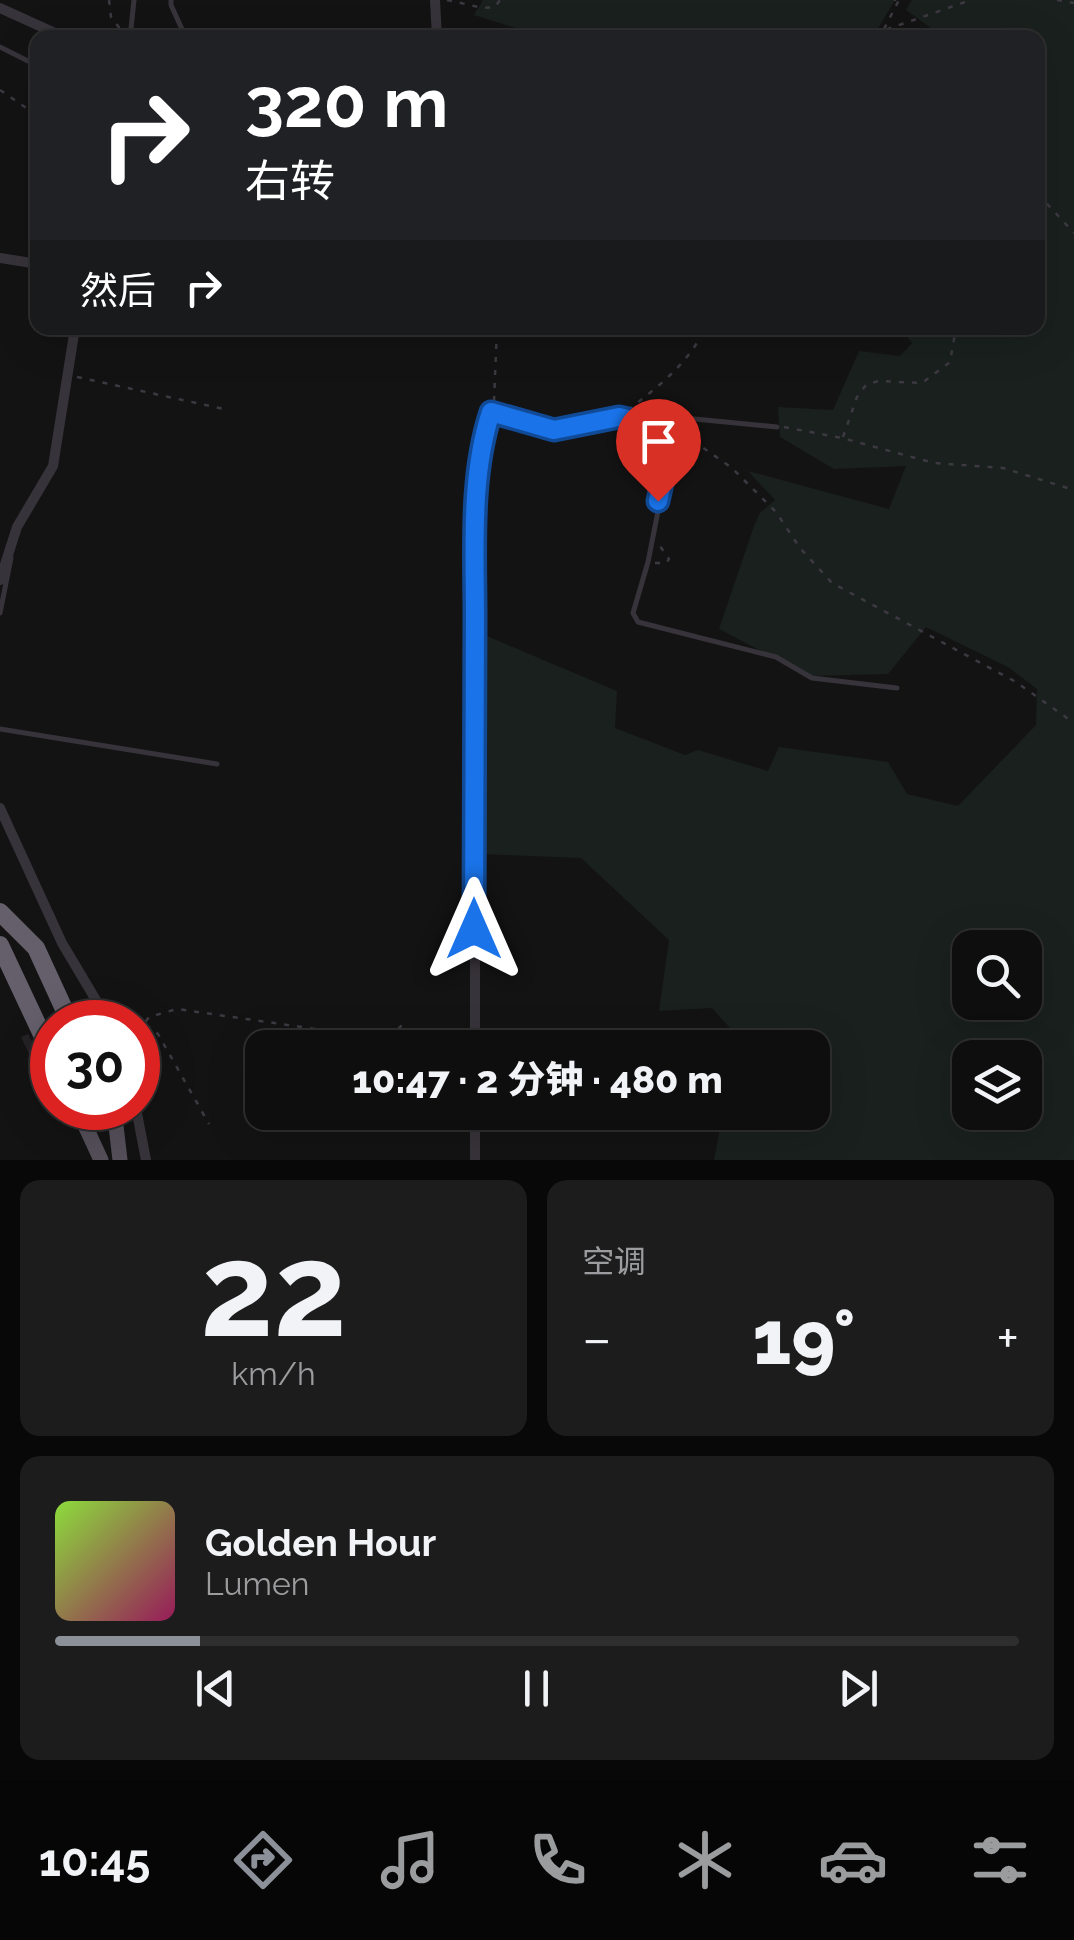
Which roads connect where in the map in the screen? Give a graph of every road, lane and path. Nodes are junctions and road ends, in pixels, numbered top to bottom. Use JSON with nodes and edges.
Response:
{"nodes":[{"id":1,"x":108,"y":0,"type":"edge"},
{"id":2,"x":134,"y":0,"type":"edge"},
{"id":3,"x":171,"y":0,"type":"edge"},
{"id":4,"x":435,"y":0,"type":"edge"},
{"id":5,"x":500,"y":0,"type":"edge"},
{"id":6,"x":896,"y":0,"type":"edge"},
{"id":7,"x":971,"y":0,"type":"edge"},
{"id":8,"x":1058,"y":0,"type":"edge"},
{"id":9,"x":1074,"y":4,"type":"edge"},
{"id":10,"x":0,"y":8,"type":"edge"},
{"id":11,"x":48,"y":30,"type":"edge"},
{"id":12,"x":122,"y":30,"type":"edge"},
{"id":13,"x":130,"y":30,"type":"edge"},
{"id":14,"x":182,"y":30,"type":"edge"},
{"id":15,"x":436,"y":30,"type":"edge"},
{"id":16,"x":883,"y":30,"type":"joint"},
{"id":17,"x":0,"y":46,"type":"edge"},
{"id":18,"x":30,"y":62,"type":"edge"},
{"id":19,"x":0,"y":90,"type":"edge"},
{"id":20,"x":30,"y":111,"type":"edge"},
{"id":21,"x":1045,"y":202,"type":"edge"},
{"id":22,"x":1074,"y":233,"type":"edge"},
{"id":23,"x":0,"y":258,"type":"edge"},
{"id":24,"x":30,"y":263,"type":"edge"},
{"id":25,"x":74,"y":335,"type":"edge"},
{"id":26,"x":496,"y":335,"type":"edge"},
{"id":27,"x":702,"y":335,"type":"edge"},
{"id":28,"x":955,"y":335,"type":"edge"},
{"id":29,"x":66,"y":375,"type":"junction"},
{"id":30,"x":224,"y":409,"type":"dead end"},
{"id":31,"x":491,"y":412,"type":"junction"},
{"id":32,"x":619,"y":417,"type":"junction"},
{"id":33,"x":642,"y":422,"type":"junction"},
{"id":34,"x":777,"y":427,"type":"joint"},
{"id":35,"x":674,"y":430,"type":"junction"},
{"id":36,"x":842,"y":438,"type":"junction"},
{"id":37,"x":1074,"y":490,"type":"edge"},
{"id":38,"x":652,"y":539,"type":"junction"},
{"id":39,"x":12,"y":542,"type":"junction"},
{"id":40,"x":648,"y":562,"type":"junction"},
{"id":41,"x":0,"y":580,"type":"edge"},
{"id":42,"x":0,"y":613,"type":"edge"},
{"id":43,"x":898,"y":688,"type":"dead end"},
{"id":44,"x":1074,"y":723,"type":"edge"},
{"id":45,"x":0,"y":729,"type":"edge"},
{"id":46,"x":217,"y":764,"type":"dead end"},
{"id":47,"x":0,"y":808,"type":"edge"},
{"id":48,"x":0,"y":912,"type":"edge"},
{"id":49,"x":0,"y":945,"type":"edge"},
{"id":50,"x":60,"y":1000,"type":"edge"},
{"id":51,"x":96,"y":1000,"type":"edge"},
{"id":52,"x":30,"y":1009,"type":"edge"},
{"id":53,"x":160,"y":1014,"type":"edge"},
{"id":54,"x":406,"y":1021,"type":"dead end"},
{"id":55,"x":474,"y":1030,"type":"edge"},
{"id":56,"x":160,"y":1038,"type":"edge"},
{"id":57,"x":209,"y":1124,"type":"dead end"},
{"id":58,"x":87,"y":1130,"type":"edge"},
{"id":59,"x":116,"y":1130,"type":"edge"},
{"id":60,"x":140,"y":1130,"type":"edge"},
{"id":61,"x":475,"y":1130,"type":"edge"},
{"id":62,"x":101,"y":1160,"type":"edge"},
{"id":63,"x":120,"y":1160,"type":"edge"},
{"id":64,"x":146,"y":1160,"type":"edge"},
{"id":65,"x":475,"y":1160,"type":"edge"}],
"edges":[{"from":1,"to":12,"type":"path"},
{"from":2,"to":13,"type":"lane"},
{"from":3,"to":14,"type":"lane"},
{"from":4,"to":5,"type":"path"},
{"from":4,"to":15,"type":"street"},
{"from":6,"to":16,"type":"path"},
{"from":7,"to":16,"type":"path"},
{"from":8,"to":9,"type":"path"},
{"from":10,"to":11,"type":"street"},
{"from":17,"to":18,"type":"lane"},
{"from":19,"to":20,"type":"path"},
{"from":21,"to":22,"type":"path"},
{"from":23,"to":24,"type":"street"},
{"from":25,"to":29,"type":"street"},
{"from":26,"to":31,"type":"path"},
{"from":27,"to":32,"type":"path"},
{"from":28,"to":36,"type":"path"},
{"from":29,"to":30,"type":"path"},
{"from":29,"to":39,"type":"street"},
{"from":31,"to":32,"type":"lane"},
{"from":31,"to":55,"type":"street"},
{"from":32,"to":33,"type":"lane"},
{"from":33,"to":34,"type":"lane"},
{"from":33,"to":35,"type":"lane"},
{"from":34,"to":36,"type":"path"},
{"from":35,"to":38,"type":"lane"},
{"from":35,"to":44,"type":"path"},
{"from":36,"to":37,"type":"path"},
{"from":38,"to":40,"type":"lane"},
{"from":38,"to":40,"type":"path"},
{"from":39,"to":41,"type":"street"},
{"from":39,"to":42,"type":"lane"},
{"from":40,"to":43,"type":"lane"},
{"from":45,"to":46,"type":"lane"},
{"from":47,"to":51,"type":"street"},
{"from":48,"to":50,"type":"highway"},
{"from":49,"to":52,"type":"highway"},
{"from":53,"to":54,"type":"path"},
{"from":56,"to":57,"type":"path"},
{"from":58,"to":62,"type":"main road"},
{"from":59,"to":63,"type":"main road"},
{"from":60,"to":64,"type":"street"},
{"from":61,"to":65,"type":"street"}]}
